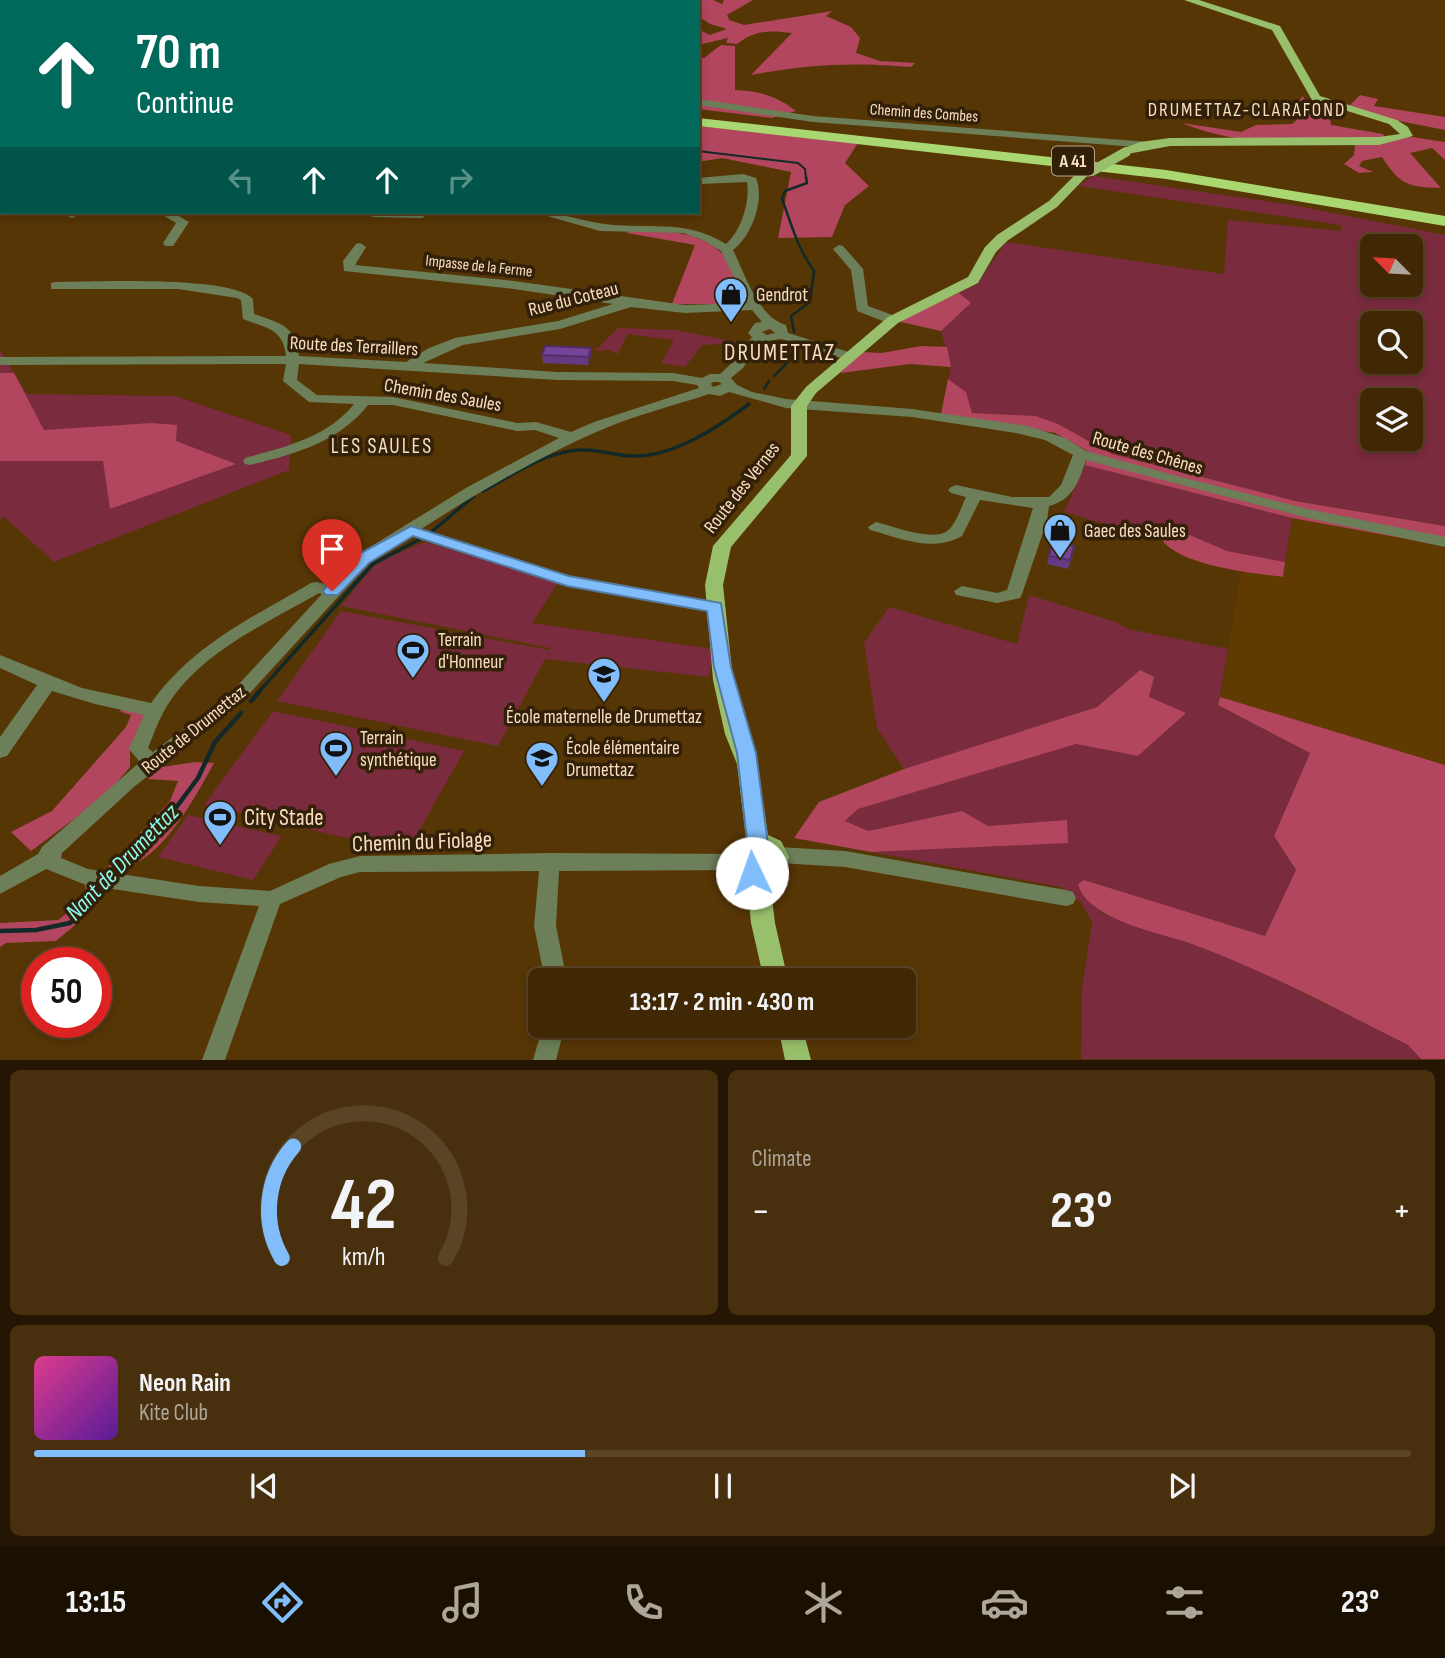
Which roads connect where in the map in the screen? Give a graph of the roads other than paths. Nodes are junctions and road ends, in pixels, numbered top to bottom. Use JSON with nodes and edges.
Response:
{"nodes":[{"id":1,"x":1189,"y":0,"type":"edge"},
{"id":2,"x":700,"y":102,"type":"edge"},
{"id":3,"x":700,"y":116,"type":"edge"},
{"id":4,"x":700,"y":122,"type":"edge"},
{"id":5,"x":1149,"y":145,"type":"junction"},
{"id":6,"x":700,"y":181,"type":"dead end"},
{"id":7,"x":168,"y":214,"type":"edge"},
{"id":8,"x":374,"y":214,"type":"dead end"},
{"id":9,"x":423,"y":214,"type":"edge"},
{"id":10,"x":547,"y":214,"type":"edge"},
{"id":11,"x":1445,"y":214,"type":"edge"},
{"id":12,"x":1445,"y":221,"type":"edge"},
{"id":13,"x":169,"y":243,"type":"dead end"},
{"id":14,"x":360,"y":247,"type":"dead end"},
{"id":15,"x":726,"y":249,"type":"junction"},
{"id":16,"x":839,"y":249,"type":"dead end"},
{"id":17,"x":55,"y":286,"type":"dead end"},
{"id":18,"x":630,"y":303,"type":"junction"},
{"id":19,"x":893,"y":320,"type":"junction"},
{"id":20,"x":764,"y":328,"type":"junction"},
{"id":21,"x":850,"y":357,"type":"junction"},
{"id":22,"x":295,"y":360,"type":"junction"},
{"id":23,"x":0,"y":361,"type":"edge"},
{"id":24,"x":408,"y":366,"type":"junction"},
{"id":25,"x":712,"y":386,"type":"junction"},
{"id":26,"x":747,"y":396,"type":"joint"},
{"id":27,"x":363,"y":401,"type":"junction"},
{"id":28,"x":799,"y":405,"type":"junction"},
{"id":29,"x":572,"y":437,"type":"junction"},
{"id":30,"x":1081,"y":454,"type":"junction"},
{"id":31,"x":250,"y":461,"type":"dead end"},
{"id":32,"x":956,"y":490,"type":"dead end"},
{"id":33,"x":975,"y":494,"type":"junction"},
{"id":34,"x":1042,"y":503,"type":"junction"},
{"id":35,"x":876,"y":527,"type":"dead end"},
{"id":36,"x":419,"y":535,"type":"junction"},
{"id":37,"x":1445,"y":542,"type":"edge"},
{"id":38,"x":962,"y":590,"type":"dead end"},
{"id":39,"x":332,"y":591,"type":"junction"},
{"id":40,"x":715,"y":607,"type":"junction"},
{"id":41,"x":0,"y":661,"type":"edge"},
{"id":42,"x":47,"y":683,"type":"junction"},
{"id":43,"x":155,"y":710,"type":"junction"},
{"id":44,"x":0,"y":751,"type":"edge"},
{"id":45,"x":152,"y":763,"type":"junction"},
{"id":46,"x":758,"y":844,"type":"junction"},
{"id":47,"x":779,"y":856,"type":"junction"},
{"id":48,"x":550,"y":861,"type":"junction"},
{"id":49,"x":41,"y":862,"type":"junction"},
{"id":50,"x":750,"y":868,"type":"junction"},
{"id":51,"x":9,"y":882,"type":"edge"},
{"id":52,"x":0,"y":894,"type":"edge"},
{"id":53,"x":1066,"y":898,"type":"dead end"},
{"id":54,"x":272,"y":899,"type":"junction"},
{"id":55,"x":554,"y":968,"type":"edge"},
{"id":56,"x":773,"y":968,"type":"edge"},
{"id":57,"x":550,"y":1038,"type":"edge"},
{"id":58,"x":793,"y":1038,"type":"edge"},
{"id":59,"x":213,"y":1059,"type":"edge"},
{"id":60,"x":544,"y":1059,"type":"edge"},
{"id":61,"x":798,"y":1059,"type":"edge"}],
"edges":[{"from":1,"to":5,"type":"main road"},
{"from":2,"to":5,"type":"street","name":"Chemin des Combes"},
{"from":3,"to":11,"type":"highway","number":"A 41"},
{"from":4,"to":12,"type":"highway","number":"A 41"},
{"from":5,"to":19,"type":"main road","bridge":true},
{"from":6,"to":15,"type":"street"},
{"from":7,"to":13,"type":"street"},
{"from":8,"to":9,"type":"street"},
{"from":10,"to":15,"type":"street"},
{"from":14,"to":18,"type":"street","name":"Impasse de la Ferme"},
{"from":15,"to":20,"type":"street"},
{"from":16,"to":19,"type":"street"},
{"from":17,"to":22,"type":"street"},
{"from":18,"to":20,"type":"street","name":"Rue du Coteau"},
{"from":18,"to":24,"type":"street","name":"Rue du Coteau"},
{"from":19,"to":21,"type":"main road"},
{"from":20,"to":21,"type":"street"},
{"from":20,"to":25,"type":"street"},
{"from":21,"to":28,"type":"main road"},
{"from":22,"to":23,"type":"street","name":"Route des Terraillers"},
{"from":22,"to":24,"type":"street","name":"Route des Terraillers"},
{"from":22,"to":27,"type":"street","name":"Chemin des Saules"},
{"from":24,"to":25,"type":"street","name":"Route des Terraillers"},
{"from":25,"to":26,"type":"street","name":"Route des Terraillers"},
{"from":25,"to":29,"type":"street","name":"Route de Drumettaz"},
{"from":26,"to":28,"type":"street","name":"Route des Chênes"},
{"from":27,"to":29,"type":"street","name":"Chemin des Saules"},
{"from":27,"to":31,"type":"street"},
{"from":28,"to":30,"type":"street","name":"Route des Chênes"},
{"from":28,"to":40,"type":"main road","name":"Route des Vernes"},
{"from":29,"to":36,"type":"street","name":"Route de Drumettaz"},
{"from":30,"to":34,"type":"street"},
{"from":30,"to":37,"type":"street","name":"Route des Chênes"},
{"from":32,"to":33,"type":"street"},
{"from":33,"to":34,"type":"street"},
{"from":33,"to":35,"type":"street"},
{"from":34,"to":38,"type":"street"},
{"from":36,"to":39,"type":"street","name":"Route de Drumettaz"},
{"from":36,"to":40,"type":"street"},
{"from":39,"to":43,"type":"street"},
{"from":39,"to":45,"type":"street","name":"Route de Drumettaz"},
{"from":40,"to":46,"type":"main road","name":"Route des Vernes"},
{"from":41,"to":42,"type":"street"},
{"from":42,"to":43,"type":"street"},
{"from":42,"to":44,"type":"street"},
{"from":43,"to":45,"type":"street"},
{"from":45,"to":49,"type":"street","name":"Route de Drumettaz"},
{"from":46,"to":47,"type":"main road"},
{"from":46,"to":50,"type":"main road"},
{"from":47,"to":50,"type":"main road"},
{"from":47,"to":53,"type":"street"},
{"from":48,"to":50,"type":"street","name":"Chemin du Fiolage"},
{"from":48,"to":54,"type":"street","name":"Chemin du Fiolage"},
{"from":48,"to":55,"type":"street"},
{"from":49,"to":51,"type":"street"},
{"from":49,"to":54,"type":"street","name":"Chemin du Fiolage"},
{"from":50,"to":56,"type":"main road"},
{"from":51,"to":52,"type":"street"},
{"from":54,"to":59,"type":"street"},
{"from":57,"to":60,"type":"street"},
{"from":58,"to":61,"type":"main road"}]}
